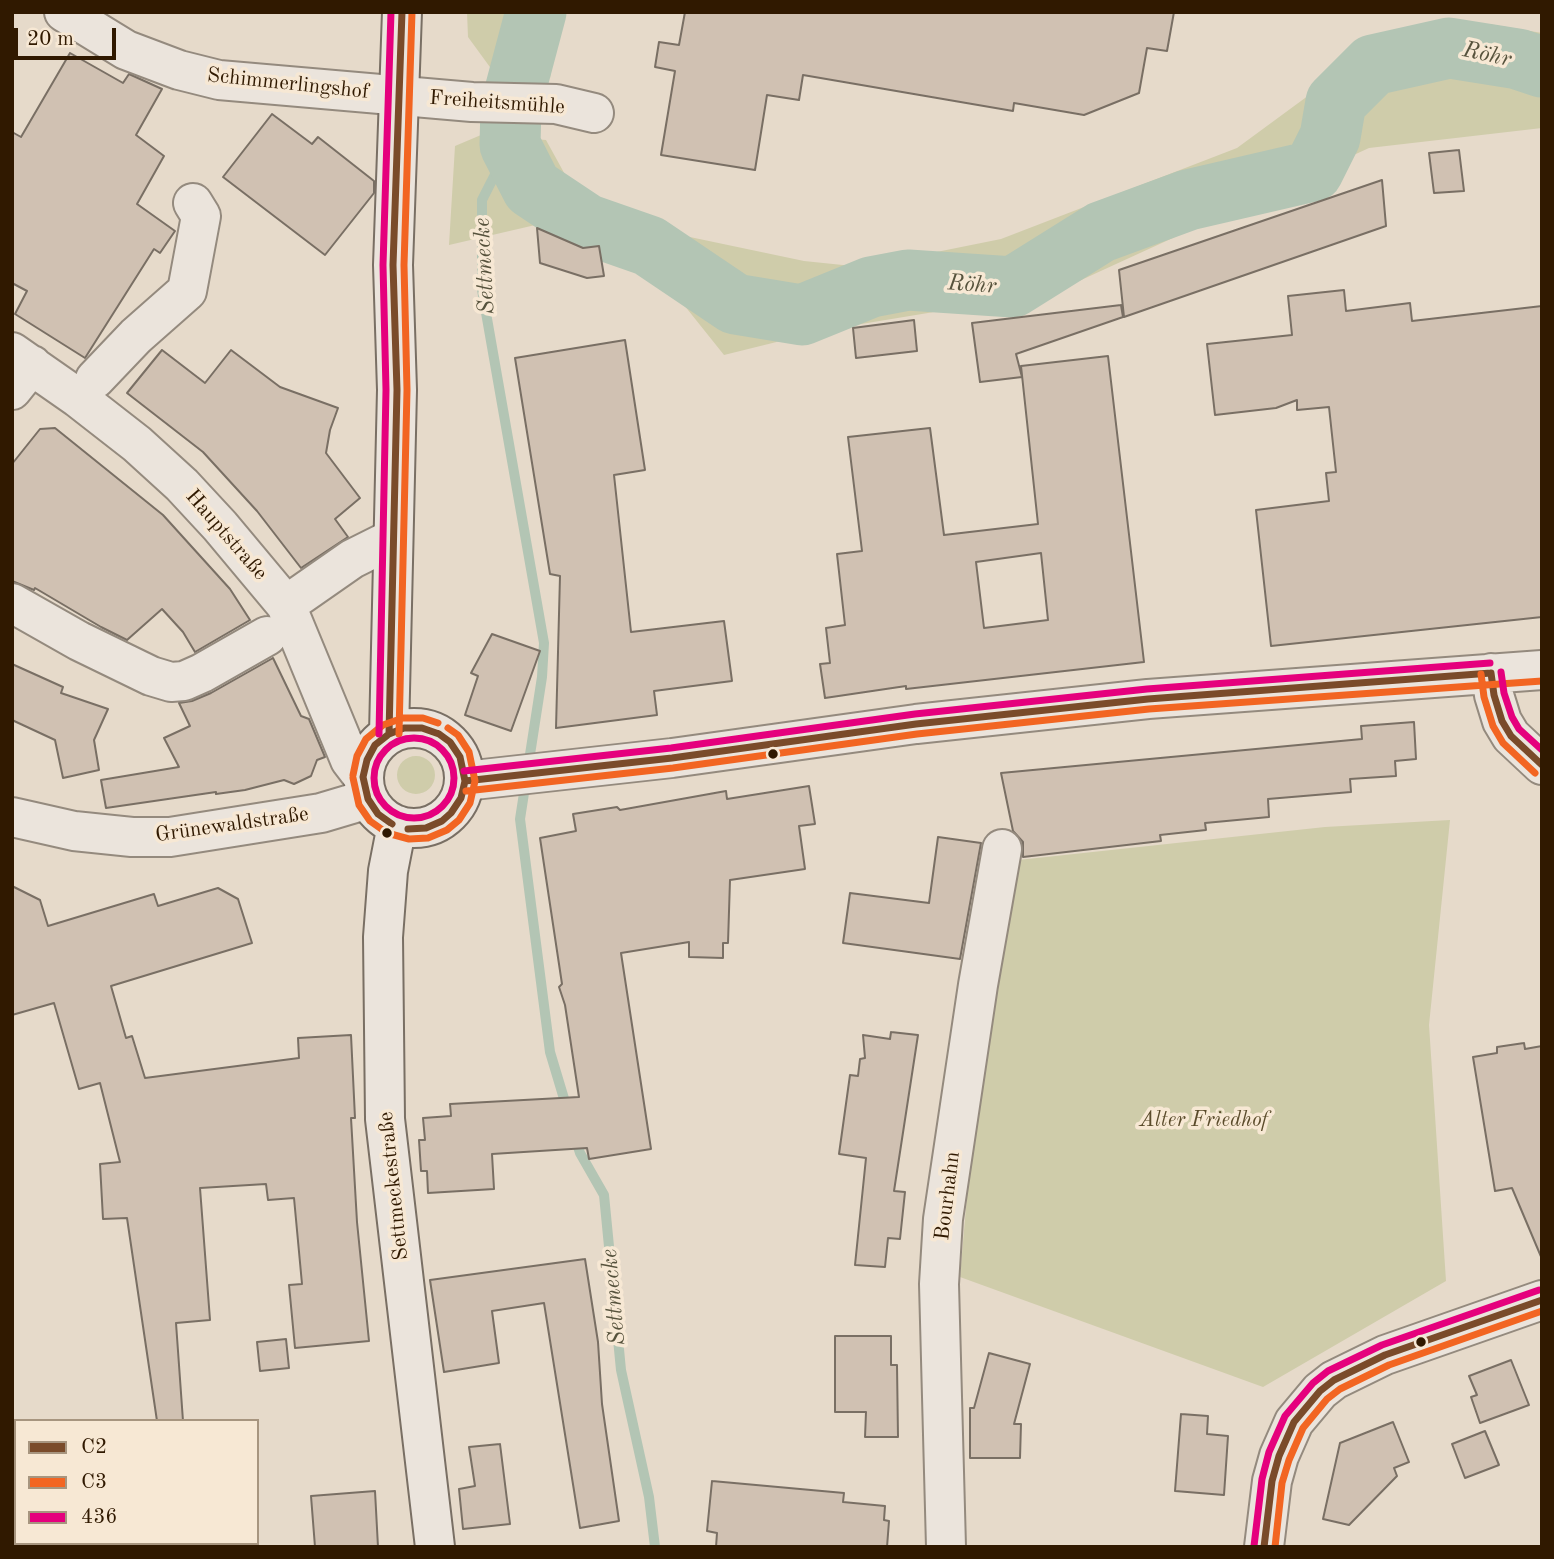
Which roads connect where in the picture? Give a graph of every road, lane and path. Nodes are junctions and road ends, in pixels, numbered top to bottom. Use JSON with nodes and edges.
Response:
{"nodes":[{"id":1,"x":64,"y":12,"type":"edge"},
{"id":2,"x":402,"y":12,"type":"edge"},
{"id":3,"x":400,"y":96,"type":"junction"},
{"id":4,"x":594,"y":113,"type":"dead end"},
{"id":5,"x":193,"y":203,"type":"dead end"},
{"id":6,"x":18,"y":374,"type":"edge"},
{"id":7,"x":95,"y":379,"type":"dead end"},
{"id":8,"x":392,"y":539,"type":"junction"},
{"id":9,"x":12,"y":603,"type":"edge"},
{"id":10,"x":277,"y":621,"type":"junction"},
{"id":11,"x":1542,"y":670,"type":"edge"},
{"id":12,"x":1491,"y":673,"type":"junction"},
{"id":13,"x":389,"y":734,"type":"junction"},
{"id":14,"x":1542,"y":765,"type":"edge"},
{"id":15,"x":478,"y":779,"type":"junction"},
{"id":16,"x":365,"y":788,"type":"junction"},
{"id":17,"x":12,"y":817,"type":"edge"},
{"id":18,"x":397,"y":825,"type":"junction"},
{"id":19,"x":1002,"y":849,"type":"dead end"},
{"id":20,"x":1542,"y":1300,"type":"edge"},
{"id":21,"x":435,"y":1547,"type":"edge"},
{"id":22,"x":946,"y":1547,"type":"edge"},
{"id":23,"x":1264,"y":1547,"type":"edge"}],
"edges":[{"from":1,"to":3,"type":"street","name":"Schimmerlingshof"},
{"from":2,"to":3,"type":"street"},
{"from":3,"to":4,"type":"street","name":"Freiheitsmühle"},
{"from":3,"to":8,"type":"street"},
{"from":5,"to":7,"type":"street"},
{"from":6,"to":10,"type":"street","name":"Hauptstraße"},
{"from":8,"to":10,"type":"street"},
{"from":8,"to":13,"type":"street"},
{"from":9,"to":10,"type":"street"},
{"from":10,"to":16,"type":"street","name":"Hauptstraße"},
{"from":11,"to":12,"type":"street"},
{"from":12,"to":14,"type":"street"},
{"from":12,"to":15,"type":"street"},
{"from":13,"to":15,"type":"street"},
{"from":13,"to":16,"type":"street"},
{"from":15,"to":18,"type":"street"},
{"from":16,"to":17,"type":"street","name":"Grünewaldstraße"},
{"from":16,"to":18,"type":"street"},
{"from":18,"to":21,"type":"street","name":"Settmeckestraße"},
{"from":19,"to":22,"type":"street","name":"Bourhahn"},
{"from":20,"to":23,"type":"street"}]}
